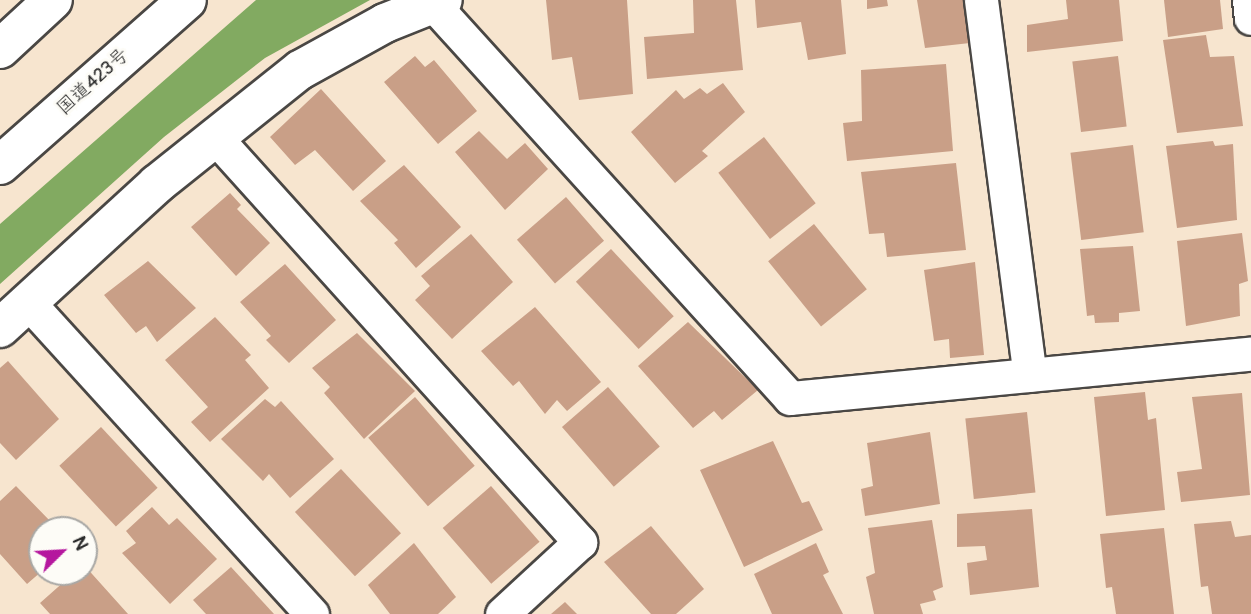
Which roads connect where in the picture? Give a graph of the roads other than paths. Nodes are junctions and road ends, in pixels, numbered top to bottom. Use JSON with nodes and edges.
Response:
{"nodes":[{"id":1,"x":53,"y":0,"type":"edge"},
{"id":2,"x":187,"y":0,"type":"edge"},
{"id":3,"x":981,"y":0,"type":"edge"},
{"id":4,"x":1249,"y":0,"type":"edge"},
{"id":5,"x":437,"y":2,"type":"edge"},
{"id":6,"x":1251,"y":18,"type":"edge"},
{"id":7,"x":0,"y":49,"type":"edge"},
{"id":8,"x":214,"y":136,"type":"junction"},
{"id":9,"x":0,"y":165,"type":"edge"},
{"id":10,"x":28,"y":302,"type":"junction"},
{"id":11,"x":0,"y":328,"type":"edge"},
{"id":12,"x":1251,"y":354,"type":"edge"},
{"id":13,"x":1030,"y":375,"type":"junction"},
{"id":14,"x":312,"y":614,"type":"edge"},
{"id":15,"x":502,"y":614,"type":"edge"}],
"edges":[{"from":1,"to":7,"type":"main road"},
{"from":2,"to":9,"type":"main road","name":"国道423号"},
{"from":3,"to":13,"type":"street"},
{"from":4,"to":6,"type":"street"},
{"from":5,"to":8,"type":"main road"},
{"from":5,"to":13,"type":"street"},
{"from":8,"to":10,"type":"main road"},
{"from":8,"to":15,"type":"street"},
{"from":10,"to":11,"type":"main road"},
{"from":10,"to":14,"type":"street"},
{"from":12,"to":13,"type":"street"}]}
